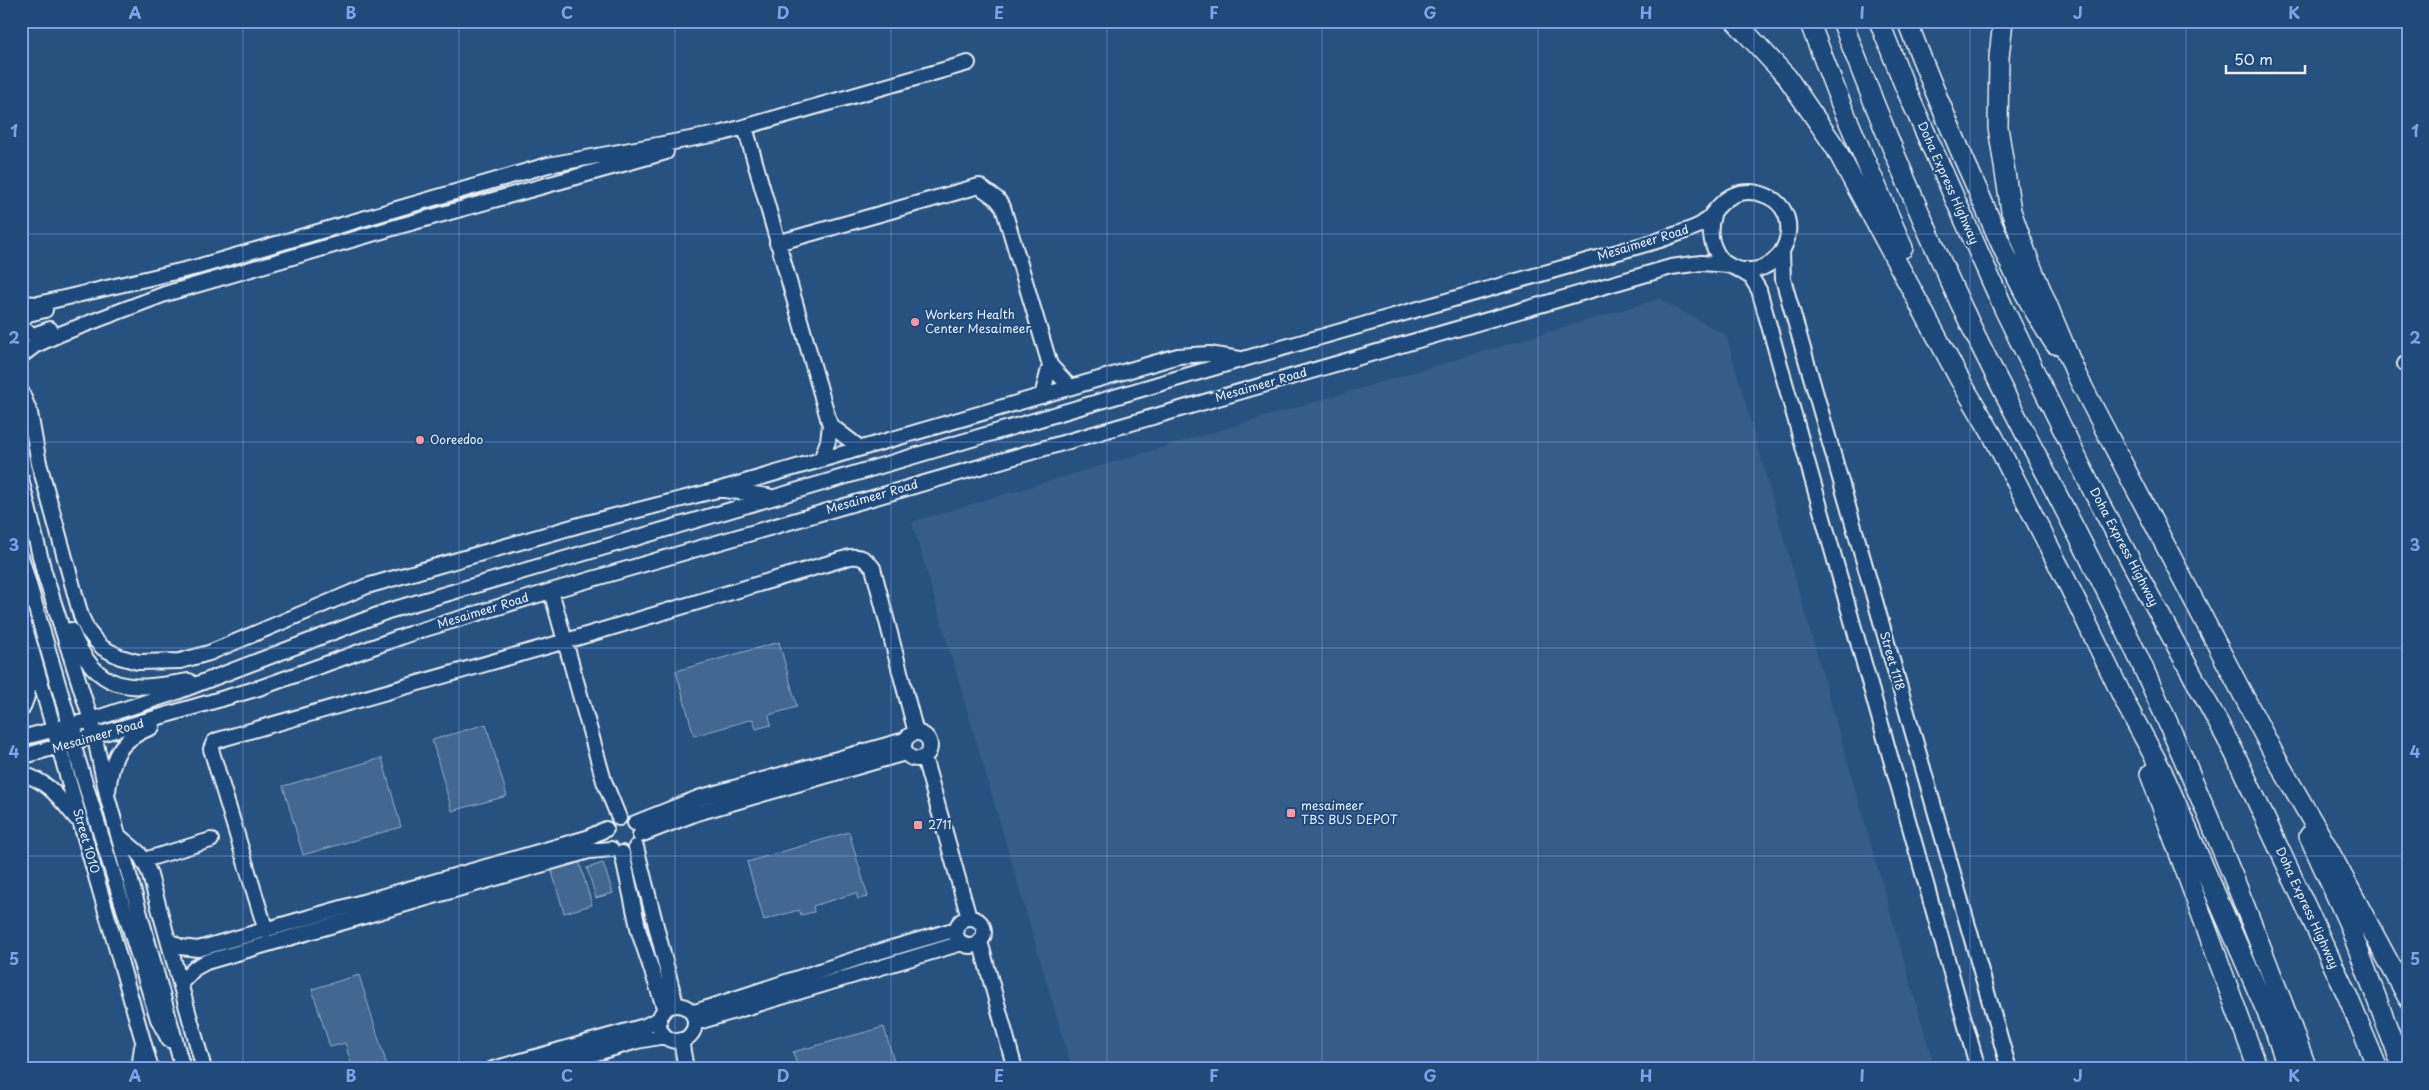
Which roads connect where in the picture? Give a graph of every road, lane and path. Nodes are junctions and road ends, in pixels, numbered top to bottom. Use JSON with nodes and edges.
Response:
{"nodes":[{"id":1,"x":1736,"y":21,"type":"edge"},
{"id":2,"x":1809,"y":21,"type":"edge"},
{"id":3,"x":1842,"y":21,"type":"edge"},
{"id":4,"x":1879,"y":21,"type":"edge"},
{"id":5,"x":1907,"y":21,"type":"edge"},
{"id":6,"x":2004,"y":21,"type":"edge"},
{"id":7,"x":968,"y":63,"type":"dead end"},
{"id":8,"x":745,"y":127,"type":"junction"},
{"id":9,"x":723,"y":132,"type":"junction"},
{"id":10,"x":1713,"y":215,"type":"junction"},
{"id":11,"x":778,"y":243,"type":"junction"},
{"id":12,"x":1782,"y":252,"type":"junction"},
{"id":13,"x":1734,"y":267,"type":"junction"},
{"id":14,"x":163,"y":275,"type":"junction"},
{"id":15,"x":165,"y":294,"type":"junction"},
{"id":16,"x":21,"y":303,"type":"edge"},
{"id":17,"x":21,"y":356,"type":"edge"},
{"id":18,"x":1240,"y":360,"type":"junction"},
{"id":19,"x":1050,"y":366,"type":"junction"},
{"id":20,"x":2077,"y":376,"type":"junction"},
{"id":21,"x":1960,"y":380,"type":"junction"},
{"id":22,"x":1070,"y":387,"type":"junction"},
{"id":23,"x":21,"y":391,"type":"edge"},
{"id":24,"x":1042,"y":396,"type":"junction"},
{"id":25,"x":830,"y":425,"type":"junction"},
{"id":26,"x":908,"y":435,"type":"junction"},
{"id":27,"x":860,"y":448,"type":"junction"},
{"id":28,"x":821,"y":460,"type":"junction"},
{"id":29,"x":875,"y":466,"type":"junction"},
{"id":30,"x":21,"y":479,"type":"edge"},
{"id":31,"x":721,"y":489,"type":"junction"},
{"id":32,"x":774,"y":496,"type":"junction"},
{"id":33,"x":21,"y":557,"type":"edge"},
{"id":34,"x":44,"y":572,"type":"junction"},
{"id":35,"x":551,"y":591,"type":"junction"},
{"id":36,"x":21,"y":614,"type":"edge"},
{"id":37,"x":21,"y":636,"type":"edge"},
{"id":38,"x":566,"y":641,"type":"junction"},
{"id":39,"x":219,"y":676,"type":"junction"},
{"id":40,"x":259,"y":688,"type":"junction"},
{"id":41,"x":2127,"y":706,"type":"junction"},
{"id":42,"x":21,"y":710,"type":"edge"},
{"id":43,"x":90,"y":720,"type":"junction"},
{"id":44,"x":70,"y":725,"type":"junction"},
{"id":45,"x":54,"y":729,"type":"junction"},
{"id":46,"x":21,"y":738,"type":"edge"},
{"id":47,"x":94,"y":738,"type":"junction"},
{"id":48,"x":909,"y":742,"type":"junction"},
{"id":49,"x":66,"y":745,"type":"junction"},
{"id":50,"x":21,"y":757,"type":"edge"},
{"id":51,"x":924,"y":757,"type":"junction"},
{"id":52,"x":2276,"y":758,"type":"junction"},
{"id":53,"x":21,"y":774,"type":"edge"},
{"id":54,"x":108,"y":799,"type":"junction"},
{"id":55,"x":619,"y":818,"type":"junction"},
{"id":56,"x":80,"y":823,"type":"junction"},
{"id":57,"x":606,"y":829,"type":"junction"},
{"id":58,"x":637,"y":835,"type":"junction"},
{"id":59,"x":119,"y":836,"type":"junction"},
{"id":60,"x":211,"y":840,"type":"dead end"},
{"id":61,"x":617,"y":851,"type":"junction"},
{"id":62,"x":144,"y":860,"type":"junction"},
{"id":63,"x":969,"y":918,"type":"junction"},
{"id":64,"x":266,"y":931,"type":"junction"},
{"id":65,"x":959,"y":936,"type":"junction"},
{"id":66,"x":169,"y":940,"type":"junction"},
{"id":67,"x":980,"y":941,"type":"junction"},
{"id":68,"x":203,"y":948,"type":"junction"},
{"id":69,"x":206,"y":962,"type":"junction"},
{"id":70,"x":181,"y":983,"type":"junction"},
{"id":71,"x":2408,"y":998,"type":"edge"},
{"id":72,"x":667,"y":1011,"type":"junction"},
{"id":73,"x":693,"y":1018,"type":"junction"},
{"id":74,"x":665,"y":1036,"type":"junction"},
{"id":75,"x":681,"y":1040,"type":"junction"},
{"id":76,"x":143,"y":1043,"type":"junction"},
{"id":77,"x":179,"y":1054,"type":"junction"},
{"id":78,"x":139,"y":1069,"type":"edge"},
{"id":79,"x":151,"y":1069,"type":"edge"},
{"id":80,"x":183,"y":1069,"type":"edge"},
{"id":81,"x":204,"y":1069,"type":"edge"},
{"id":82,"x":493,"y":1069,"type":"edge"},
{"id":83,"x":542,"y":1069,"type":"edge"},
{"id":84,"x":686,"y":1069,"type":"edge"},
{"id":85,"x":1015,"y":1069,"type":"edge"},
{"id":86,"x":1978,"y":1069,"type":"edge"},
{"id":87,"x":2009,"y":1069,"type":"edge"},
{"id":88,"x":2258,"y":1069,"type":"edge"},
{"id":89,"x":2288,"y":1069,"type":"edge"},
{"id":90,"x":2307,"y":1069,"type":"edge"},
{"id":91,"x":2378,"y":1069,"type":"edge"},
{"id":92,"x":2403,"y":1069,"type":"edge"}],
"edges":[{"from":1,"to":21,"type":"highway"},
{"from":2,"to":21,"type":"highway"},
{"from":3,"to":90,"type":"highway"},
{"from":4,"to":91,"type":"highway","name":"Doha Express Highway"},
{"from":5,"to":20,"type":"highway"},
{"from":6,"to":20,"type":"highway"},
{"from":7,"to":8,"type":"street"},
{"from":8,"to":9,"type":"street"},
{"from":8,"to":11,"type":"street"},
{"from":9,"to":14,"type":"street"},
{"from":9,"to":15,"type":"street"},
{"from":10,"to":12,"type":"street"},
{"from":10,"to":13,"type":"street"},
{"from":10,"to":18,"type":"street","name":"Mesaimeer Road"},
{"from":11,"to":19,"type":"street"},
{"from":11,"to":25,"type":"street"},
{"from":12,"to":13,"type":"street"},
{"from":12,"to":87,"type":"street","name":"Street 1118"},
{"from":13,"to":35,"type":"street","name":"Mesaimeer Road"},
{"from":13,"to":86,"type":"street"},
{"from":14,"to":15,"type":"street"},
{"from":14,"to":16,"type":"street"},
{"from":15,"to":17,"type":"street"},
{"from":18,"to":22,"type":"street"},
{"from":18,"to":29,"type":"street","name":"Mesaimeer Road"},
{"from":19,"to":22,"type":"street"},
{"from":19,"to":24,"type":"street"},
{"from":20,"to":52,"type":"highway"},
{"from":21,"to":41,"type":"highway"},
{"from":22,"to":24,"type":"street"},
{"from":23,"to":31,"type":"street"},
{"from":24,"to":26,"type":"street"},
{"from":25,"to":27,"type":"street"},
{"from":25,"to":28,"type":"street"},
{"from":26,"to":27,"type":"street"},
{"from":26,"to":29,"type":"street"},
{"from":27,"to":28,"type":"street"},
{"from":28,"to":31,"type":"street"},
{"from":29,"to":32,"type":"street","name":"Mesaimeer Road"},
{"from":30,"to":34,"type":"street"},
{"from":31,"to":32,"type":"street"},
{"from":32,"to":39,"type":"street","name":"Mesaimeer Road"},
{"from":33,"to":44,"type":"street"},
{"from":34,"to":39,"type":"street"},
{"from":34,"to":43,"type":"street"},
{"from":35,"to":38,"type":"street"},
{"from":35,"to":40,"type":"street","name":"Mesaimeer Road"},
{"from":36,"to":45,"type":"street","name":"Street 1010"},
{"from":37,"to":42,"type":"street"},
{"from":38,"to":48,"type":"street"},
{"from":38,"to":55,"type":"street"},
{"from":38,"to":64,"type":"street"},
{"from":39,"to":43,"type":"street","name":"Mesaimeer Road"},
{"from":40,"to":47,"type":"street","name":"Mesaimeer Road"},
{"from":40,"to":54,"type":"street"},
{"from":41,"to":88,"type":"highway"},
{"from":41,"to":89,"type":"highway"},
{"from":43,"to":44,"type":"street","name":"Mesaimeer Road"},
{"from":43,"to":47,"type":"street"},
{"from":44,"to":45,"type":"street","name":"Mesaimeer Road"},
{"from":44,"to":47,"type":"street"},
{"from":45,"to":46,"type":"street","name":"Mesaimeer Road"},
{"from":45,"to":49,"type":"street","name":"Street 1010"},
{"from":47,"to":49,"type":"street","name":"Mesaimeer Road"},
{"from":47,"to":54,"type":"street"},
{"from":48,"to":51,"type":"street"},
{"from":48,"to":51,"type":"street"},
{"from":48,"to":58,"type":"street"},
{"from":49,"to":50,"type":"street","name":"Mesaimeer Road"},
{"from":49,"to":56,"type":"street","name":"Street 1010"},
{"from":49,"to":77,"type":"street"},
{"from":51,"to":63,"type":"street"},
{"from":52,"to":71,"type":"highway"},
{"from":52,"to":92,"type":"highway"},
{"from":53,"to":56,"type":"street"},
{"from":54,"to":59,"type":"street"},
{"from":55,"to":57,"type":"street"},
{"from":55,"to":58,"type":"street"},
{"from":56,"to":76,"type":"street","name":"Street 1010"},
{"from":57,"to":61,"type":"street"},
{"from":57,"to":64,"type":"street"},
{"from":58,"to":61,"type":"street"},
{"from":58,"to":72,"type":"street"},
{"from":59,"to":62,"type":"street"},
{"from":59,"to":77,"type":"street"},
{"from":60,"to":62,"type":"street"},
{"from":61,"to":69,"type":"street"},
{"from":61,"to":72,"type":"street"},
{"from":62,"to":66,"type":"street"},
{"from":63,"to":65,"type":"street"},
{"from":63,"to":67,"type":"street"},
{"from":64,"to":68,"type":"street"},
{"from":65,"to":67,"type":"street"},
{"from":65,"to":73,"type":"street"},
{"from":66,"to":68,"type":"street"},
{"from":66,"to":70,"type":"street"},
{"from":67,"to":85,"type":"street"},
{"from":68,"to":69,"type":"street"},
{"from":69,"to":70,"type":"street"},
{"from":70,"to":81,"type":"street"},
{"from":72,"to":73,"type":"street"},
{"from":72,"to":74,"type":"street"},
{"from":72,"to":82,"type":"street"},
{"from":73,"to":75,"type":"street"},
{"from":74,"to":75,"type":"street"},
{"from":74,"to":83,"type":"street"},
{"from":75,"to":84,"type":"street"},
{"from":76,"to":78,"type":"street"},
{"from":76,"to":79,"type":"street","name":"Street 1010"},
{"from":77,"to":80,"type":"street"}]}
